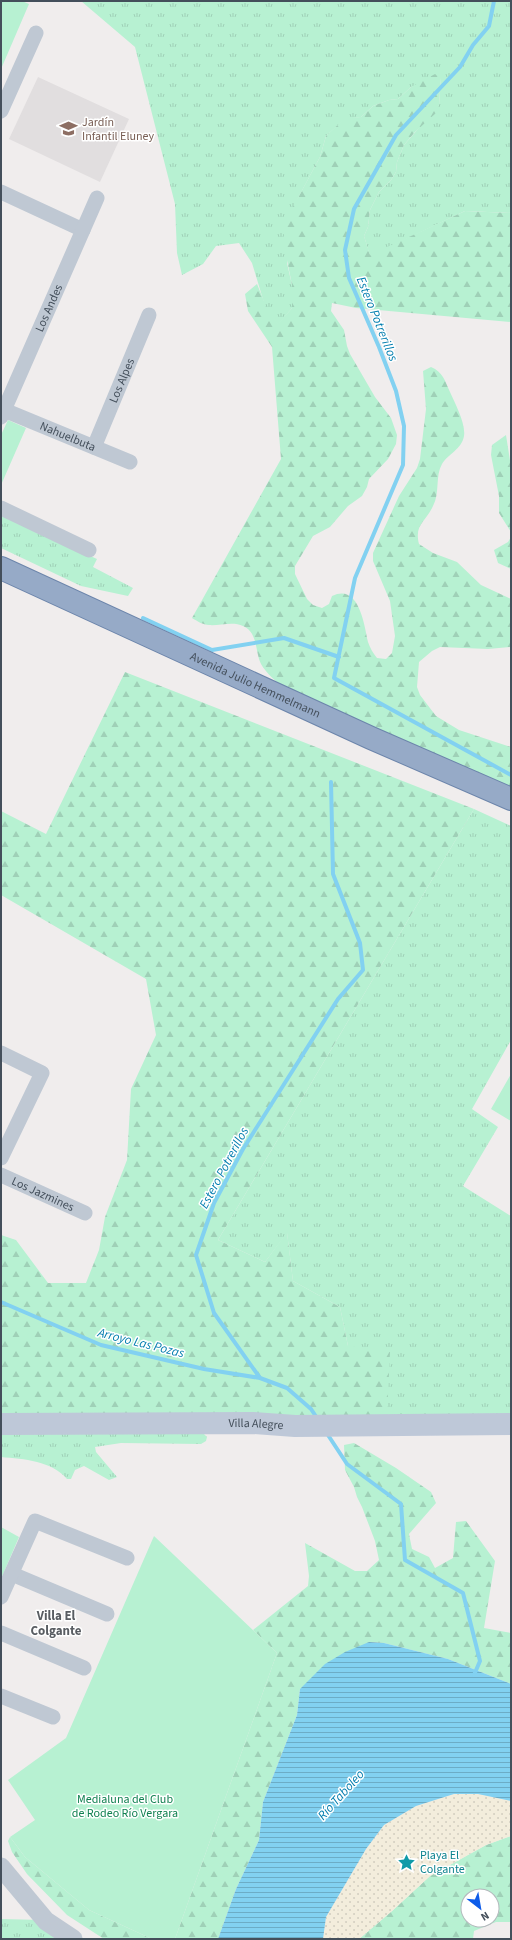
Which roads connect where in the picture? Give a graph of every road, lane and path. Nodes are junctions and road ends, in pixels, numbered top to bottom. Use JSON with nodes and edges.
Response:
{"nodes":[{"id":1,"x":36,"y":33,"type":"dead end"},
{"id":2,"x":1,"y":111,"type":"edge"},
{"id":3,"x":1,"y":192,"type":"edge"},
{"id":4,"x":97,"y":198,"type":"dead end"},
{"id":5,"x":83,"y":230,"type":"junction"},
{"id":6,"x":149,"y":315,"type":"dead end"},
{"id":7,"x":3,"y":413,"type":"edge"},
{"id":8,"x":94,"y":447,"type":"junction"},
{"id":9,"x":130,"y":462,"type":"dead end"},
{"id":10,"x":1,"y":508,"type":"edge"},
{"id":11,"x":89,"y":550,"type":"dead end"},
{"id":12,"x":1,"y":568,"type":"edge"},
{"id":13,"x":511,"y":799,"type":"edge"},
{"id":14,"x":1,"y":1053,"type":"edge"},
{"id":15,"x":1,"y":1158,"type":"edge"},
{"id":16,"x":1,"y":1175,"type":"edge"},
{"id":17,"x":85,"y":1213,"type":"dead end"},
{"id":18,"x":1,"y":1424,"type":"edge"},
{"id":19,"x":511,"y":1424,"type":"edge"},
{"id":20,"x":128,"y":1558,"type":"dead end"},
{"id":21,"x":12,"y":1574,"type":"junction"},
{"id":22,"x":1,"y":1597,"type":"edge"},
{"id":23,"x":107,"y":1614,"type":"dead end"},
{"id":24,"x":1,"y":1633,"type":"edge"},
{"id":25,"x":84,"y":1668,"type":"dead end"},
{"id":26,"x":1,"y":1696,"type":"edge"},
{"id":27,"x":53,"y":1717,"type":"dead end"},
{"id":28,"x":1,"y":1867,"type":"edge"},
{"id":29,"x":73,"y":1939,"type":"edge"}],
"edges":[{"from":1,"to":2,"type":"street"},
{"from":3,"to":5,"type":"street"},
{"from":4,"to":5,"type":"street","name":"Los Andes"},
{"from":5,"to":7,"type":"street","name":"Los Andes"},
{"from":6,"to":8,"type":"street","name":"Los Alpes"},
{"from":7,"to":8,"type":"street","name":"Nahuelbuta"},
{"from":8,"to":9,"type":"street","name":"Nahuelbuta"},
{"from":10,"to":11,"type":"street"},
{"from":12,"to":13,"type":"highway","name":"Avenida Julio Hemmelmann"},
{"from":14,"to":15,"type":"street"},
{"from":16,"to":17,"type":"street","name":"Los Jazmines"},
{"from":18,"to":19,"type":"main road","name":"Villa Alegre"},
{"from":20,"to":21,"type":"street"},
{"from":21,"to":22,"type":"street"},
{"from":21,"to":23,"type":"street"},
{"from":24,"to":25,"type":"street"},
{"from":26,"to":27,"type":"street"},
{"from":28,"to":29,"type":"street"}]}
